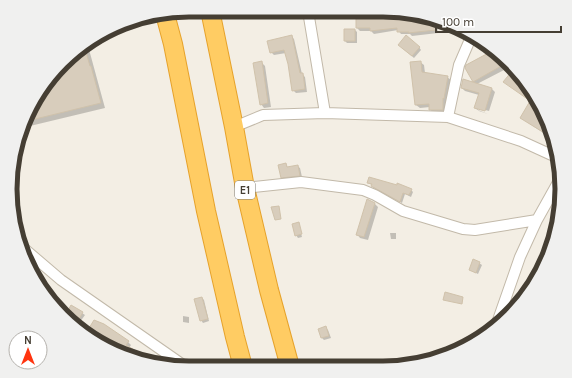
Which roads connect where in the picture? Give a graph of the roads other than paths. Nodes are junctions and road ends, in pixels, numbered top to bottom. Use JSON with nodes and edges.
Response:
{"nodes":[{"id":1,"x":211,"y":17,"type":"edge"},
{"id":2,"x":309,"y":17,"type":"edge"},
{"id":3,"x":166,"y":18,"type":"edge"},
{"id":4,"x":470,"y":40,"type":"edge"},
{"id":5,"x":324,"y":113,"type":"junction"},
{"id":6,"x":448,"y":117,"type":"junction"},
{"id":7,"x":234,"y":126,"type":"junction"},
{"id":8,"x":552,"y":155,"type":"edge"},
{"id":9,"x":244,"y":188,"type":"junction"},
{"id":10,"x":555,"y":189,"type":"edge"},
{"id":11,"x":537,"y":220,"type":"junction"},
{"id":12,"x":29,"y":253,"type":"edge"},
{"id":13,"x":500,"y":315,"type":"edge"},
{"id":14,"x":179,"y":361,"type":"edge"},
{"id":15,"x":241,"y":361,"type":"edge"},
{"id":16,"x":288,"y":361,"type":"edge"}],
"edges":[{"from":1,"to":7,"type":"highway","number":"E1"},
{"from":2,"to":5,"type":"street"},
{"from":3,"to":15,"type":"highway"},
{"from":4,"to":6,"type":"street"},
{"from":5,"to":6,"type":"street"},
{"from":5,"to":7,"type":"street"},
{"from":6,"to":8,"type":"street"},
{"from":7,"to":9,"type":"highway","number":"E1"},
{"from":9,"to":11,"type":"street"},
{"from":9,"to":16,"type":"highway","number":"E1"},
{"from":10,"to":11,"type":"street"},
{"from":11,"to":13,"type":"street"},
{"from":12,"to":14,"type":"street"}]}
